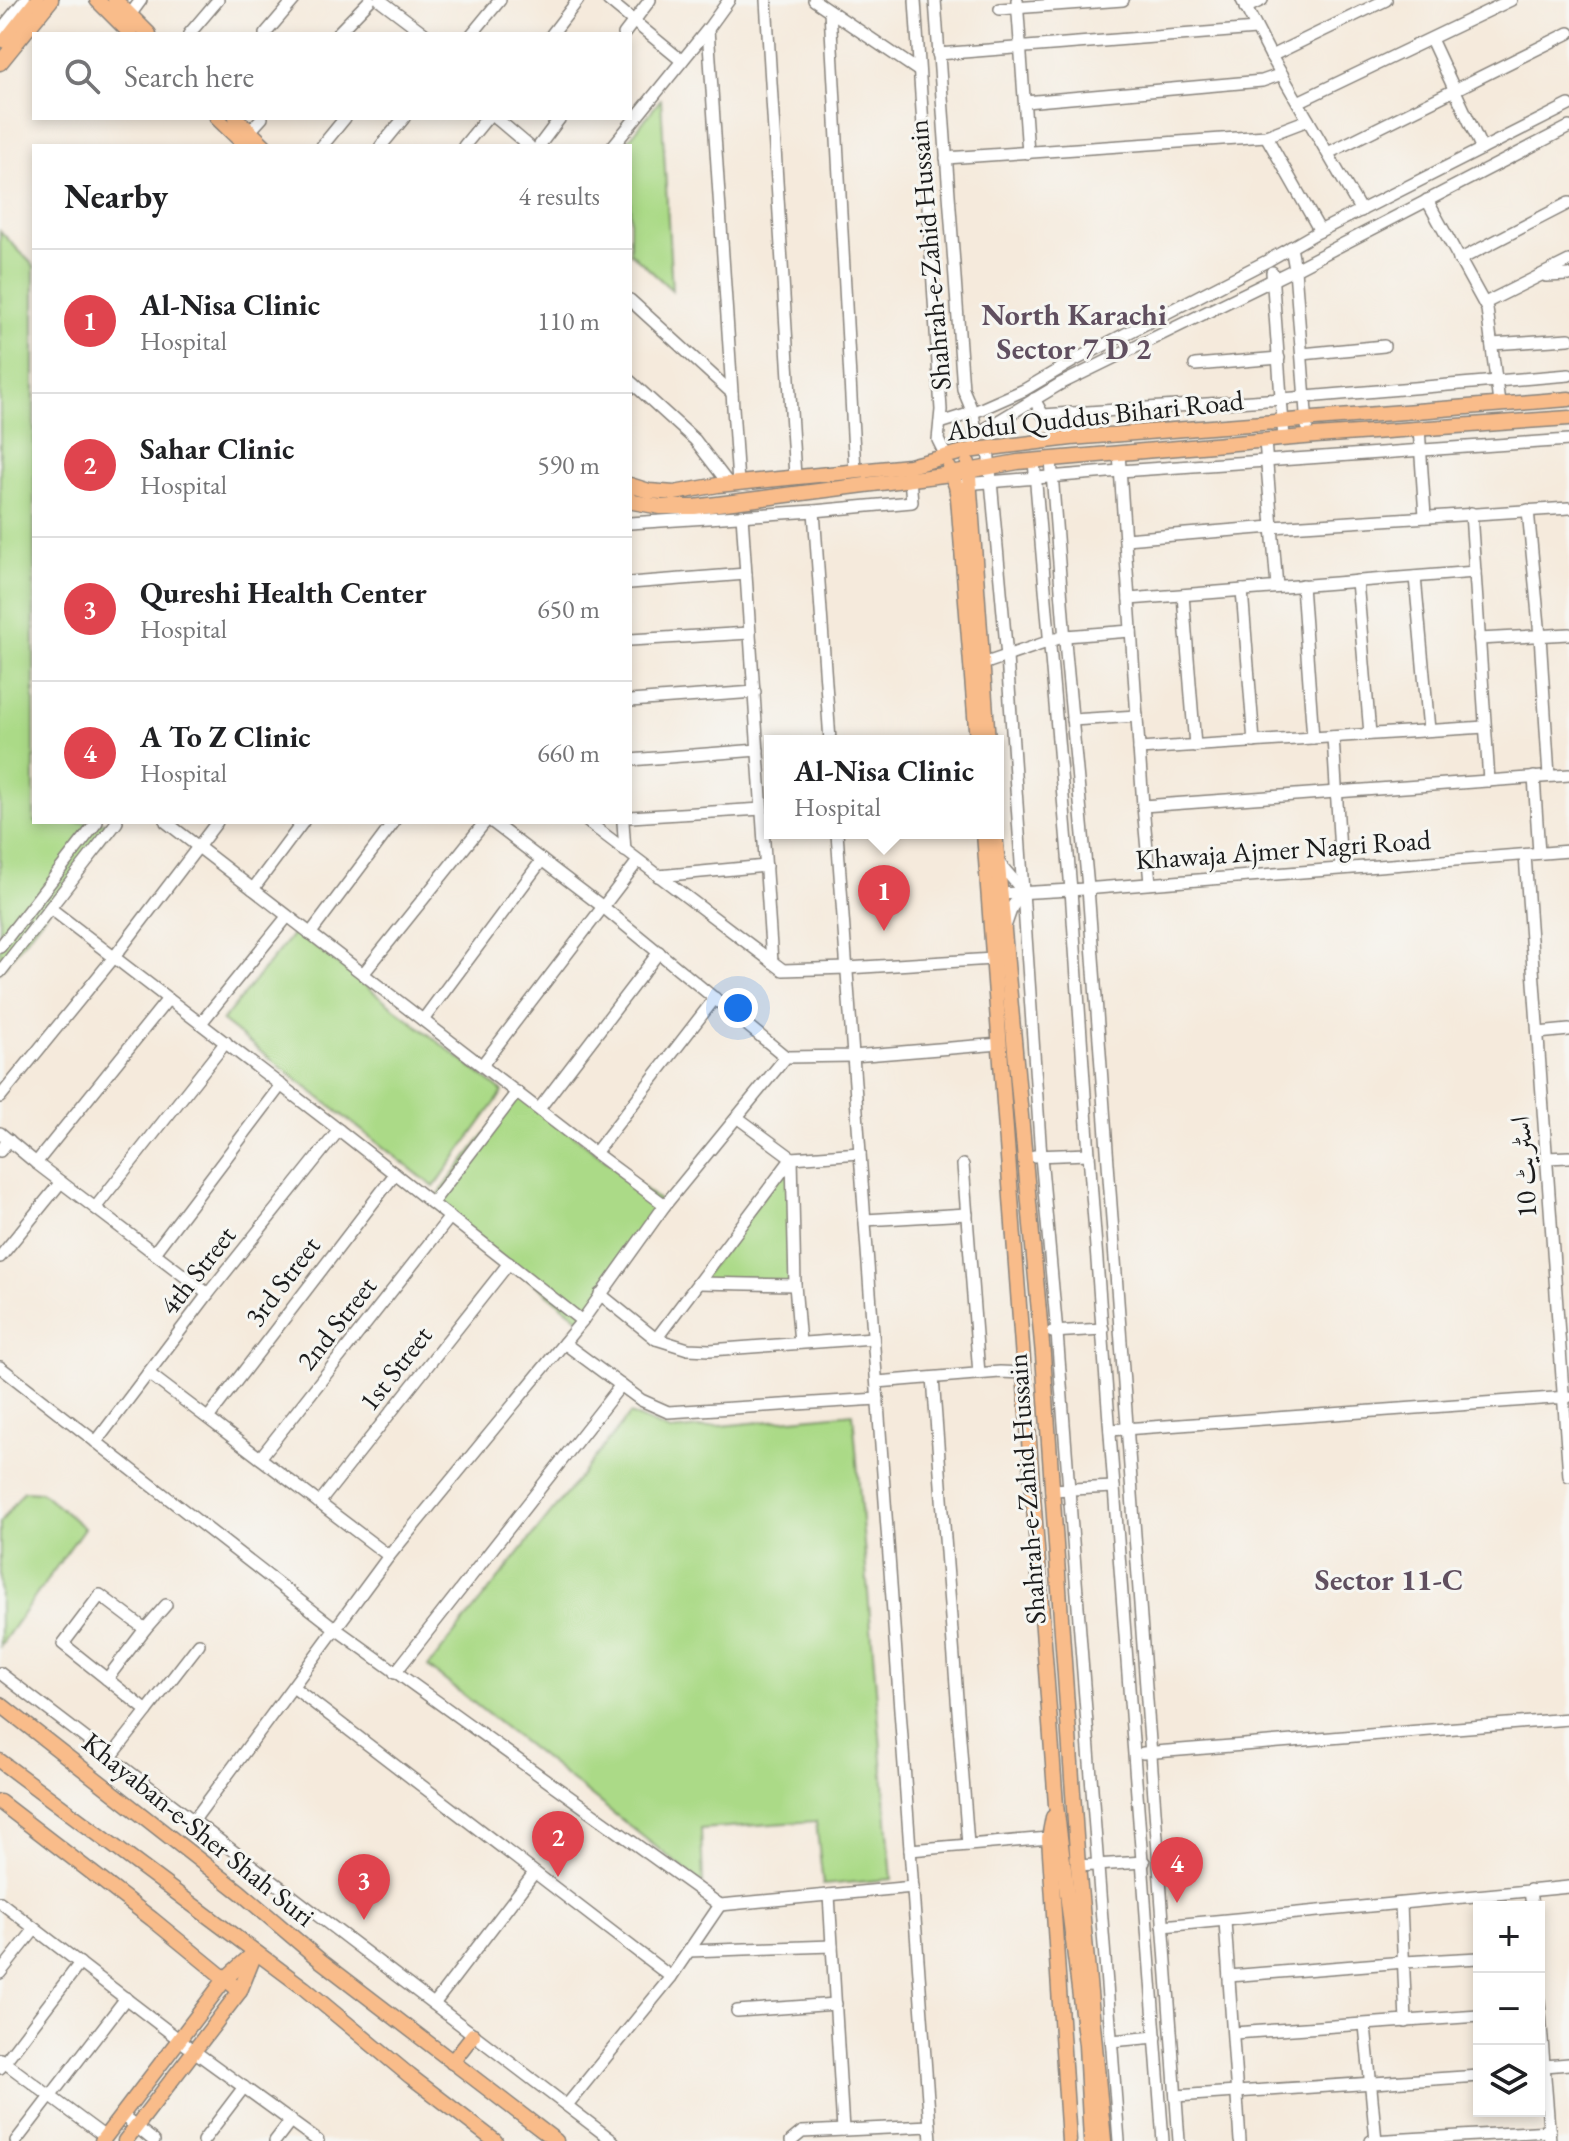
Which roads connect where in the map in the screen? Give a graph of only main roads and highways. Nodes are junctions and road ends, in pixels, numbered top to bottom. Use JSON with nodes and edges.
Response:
{"nodes":[{"id":1,"x":37,"y":0,"type":"edge"},
{"id":2,"x":53,"y":0,"type":"edge"},
{"id":3,"x":97,"y":0,"type":"edge"},
{"id":4,"x":115,"y":0,"type":"edge"},
{"id":5,"x":129,"y":32,"type":"edge"},
{"id":6,"x":147,"y":32,"type":"edge"},
{"id":7,"x":0,"y":48,"type":"edge"},
{"id":8,"x":0,"y":63,"type":"edge"},
{"id":9,"x":220,"y":120,"type":"edge"},
{"id":10,"x":237,"y":120,"type":"edge"},
{"id":11,"x":248,"y":139,"type":"edge"},
{"id":12,"x":1569,"y":399,"type":"edge"},
{"id":13,"x":1569,"y":418,"type":"edge"},
{"id":14,"x":967,"y":451,"type":"junction"},
{"id":15,"x":946,"y":456,"type":"junction"},
{"id":16,"x":961,"y":478,"type":"junction"},
{"id":17,"x":633,"y":496,"type":"edge"},
{"id":18,"x":977,"y":735,"type":"edge"},
{"id":19,"x":988,"y":735,"type":"edge"},
{"id":20,"x":988,"y":839,"type":"edge"},
{"id":21,"x":990,"y":839,"type":"edge"},
{"id":22,"x":1021,"y":1355,"type":"junction"},
{"id":23,"x":1043,"y":1355,"type":"junction"},
{"id":24,"x":0,"y":1704,"type":"edge"},
{"id":25,"x":0,"y":1761,"type":"edge"},
{"id":26,"x":0,"y":1802,"type":"edge"},
{"id":27,"x":1056,"y":1805,"type":"junction"},
{"id":28,"x":255,"y":1952,"type":"junction"},
{"id":29,"x":226,"y":1978,"type":"junction"},
{"id":30,"x":240,"y":1991,"type":"junction"},
{"id":31,"x":473,"y":2035,"type":"road end"},
{"id":32,"x":452,"y":2062,"type":"junction"},
{"id":33,"x":103,"y":2139,"type":"edge"},
{"id":34,"x":125,"y":2141,"type":"edge"},
{"id":35,"x":495,"y":2141,"type":"edge"},
{"id":36,"x":556,"y":2141,"type":"edge"},
{"id":37,"x":1069,"y":2141,"type":"edge"},
{"id":38,"x":1091,"y":2141,"type":"edge"},
{"id":39,"x":1104,"y":2141,"type":"edge"}],
"edges":[{"from":1,"to":7,"type":"main road"},
{"from":2,"to":8,"type":"main road"},
{"from":3,"to":5,"type":"main road"},
{"from":4,"to":6,"type":"main road"},
{"from":9,"to":11,"type":"main road"},
{"from":10,"to":11,"type":"main road"},
{"from":12,"to":14,"type":"main road","name":"Abdul Quddus Bihari Road"},
{"from":13,"to":16,"type":"main road","name":"Abdul Quddus Bihari Road"},
{"from":14,"to":15,"type":"main road","name":"Abdul Quddus Bihari Road"},
{"from":14,"to":16,"type":"main road","name":"Shahrah-e-Zahid Hussain"},
{"from":15,"to":16,"type":"main road","name":"Shahrah-e-Zahid Hussain"},
{"from":15,"to":17,"type":"main road","name":"Abdul Quddus Bihari Road"},
{"from":16,"to":17,"type":"main road","name":"Abdul Quddus Bihari Road"},
{"from":16,"to":18,"type":"main road","name":"Shahrah-e-Zahid Hussain"},
{"from":16,"to":19,"type":"main road","name":"Shahrah-e-Zahid Hussain"},
{"from":20,"to":22,"type":"main road","name":"Shahrah-e-Zahid Hussain"},
{"from":21,"to":23,"type":"main road","name":"Shahrah-e-Zahid Hussain"},
{"from":22,"to":23,"type":"main road"},
{"from":22,"to":27,"type":"main road","name":"Shahrah-e-Zahid Hussain"},
{"from":23,"to":39,"type":"main road","name":"Shahrah-e-Zahid Hussain"},
{"from":24,"to":32,"type":"main road","name":"Khayaban-e-Sher Shah Suri"},
{"from":25,"to":28,"type":"main road"},
{"from":26,"to":29,"type":"main road"},
{"from":27,"to":37,"type":"main road"},
{"from":27,"to":38,"type":"main road"},
{"from":28,"to":29,"type":"main road"},
{"from":28,"to":30,"type":"main road"},
{"from":28,"to":35,"type":"main road"},
{"from":29,"to":30,"type":"main road"},
{"from":29,"to":33,"type":"main road"},
{"from":30,"to":34,"type":"main road"},
{"from":31,"to":32,"type":"main road"},
{"from":32,"to":36,"type":"main road","name":"Khayaban-e-Sher Shah Suri"}]}
